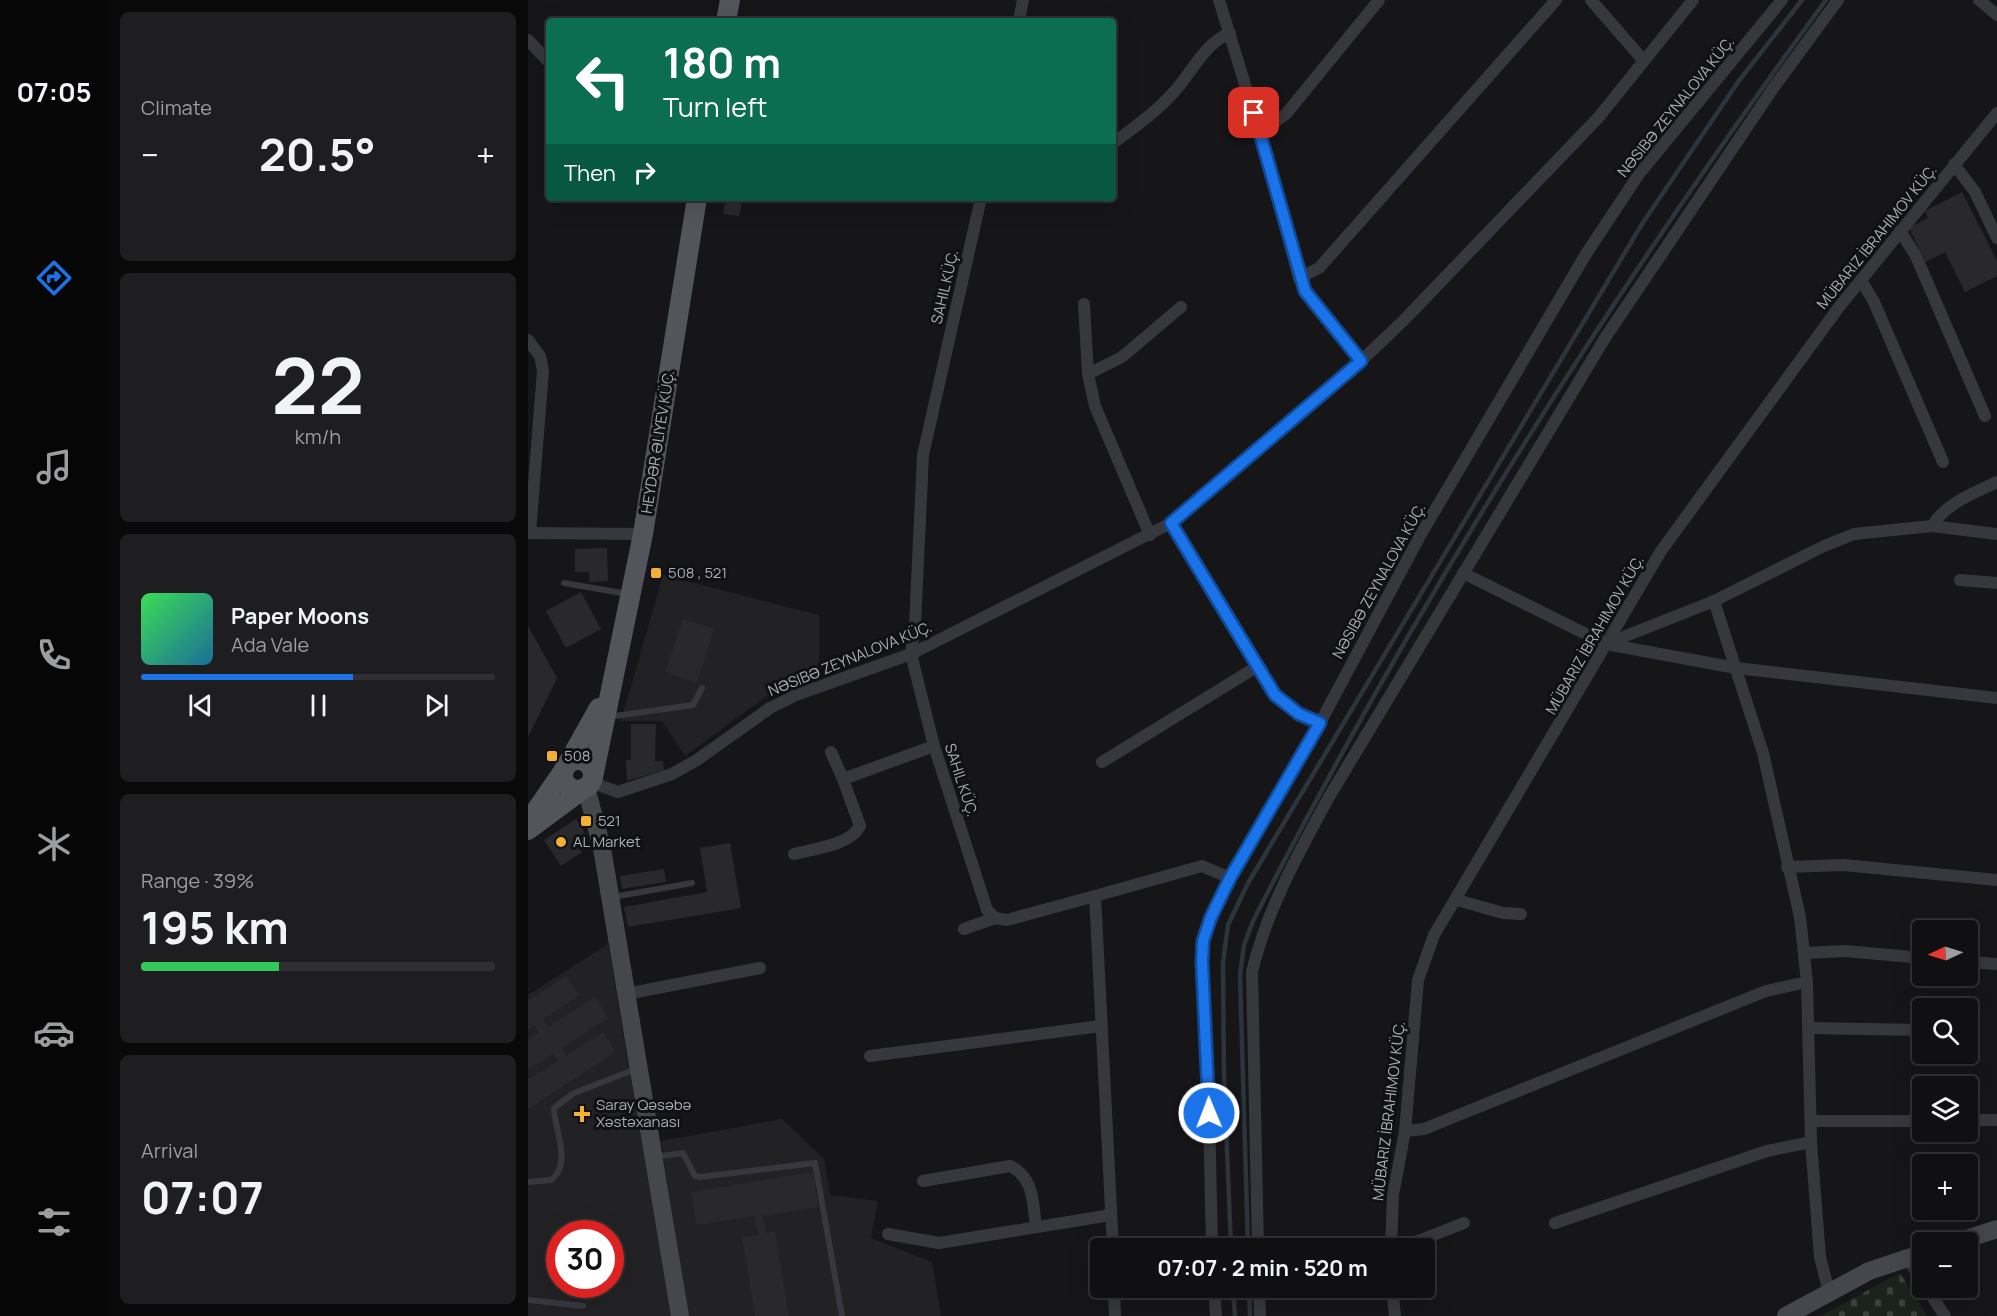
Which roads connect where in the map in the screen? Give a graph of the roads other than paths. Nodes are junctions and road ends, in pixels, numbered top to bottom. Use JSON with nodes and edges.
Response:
{"nodes":[{"id":1,"x":730,"y":0,"type":"edge"},
{"id":2,"x":1023,"y":0,"type":"edge"},
{"id":3,"x":1220,"y":0,"type":"edge"},
{"id":4,"x":1379,"y":0,"type":"edge"},
{"id":5,"x":1556,"y":0,"type":"edge"},
{"id":6,"x":1591,"y":0,"type":"edge"},
{"id":7,"x":1692,"y":0,"type":"edge"},
{"id":8,"x":1782,"y":0,"type":"edge"},
{"id":9,"x":1838,"y":0,"type":"edge"},
{"id":10,"x":1979,"y":0,"type":"edge"},
{"id":11,"x":1997,"y":15,"type":"edge"},
{"id":12,"x":727,"y":18,"type":"edge"},
{"id":13,"x":1020,"y":18,"type":"edge"},
{"id":14,"x":1230,"y":33,"type":"junction"},
{"id":15,"x":528,"y":40,"type":"edge"},
{"id":16,"x":546,"y":59,"type":"edge"},
{"id":17,"x":1644,"y":61,"type":"junction"},
{"id":18,"x":1997,"y":113,"type":"edge"},
{"id":19,"x":1260,"y":133,"type":"junction"},
{"id":20,"x":1116,"y":141,"type":"dead end"},
{"id":21,"x":1954,"y":164,"type":"junction"},
{"id":22,"x":698,"y":201,"type":"edge"},
{"id":23,"x":980,"y":201,"type":"edge"},
{"id":24,"x":1900,"y":231,"type":"junction"},
{"id":25,"x":1997,"y":238,"type":"edge"},
{"id":26,"x":1299,"y":278,"type":"junction"},
{"id":27,"x":1861,"y":280,"type":"junction"},
{"id":28,"x":1084,"y":304,"type":"dead end"},
{"id":29,"x":1181,"y":307,"type":"dead end"},
{"id":30,"x":528,"y":340,"type":"edge"},
{"id":31,"x":1361,"y":361,"type":"junction"},
{"id":32,"x":1088,"y":374,"type":"junction"},
{"id":33,"x":1984,"y":416,"type":"dead end"},
{"id":34,"x":1943,"y":462,"type":"dead end"},
{"id":35,"x":1997,"y":482,"type":"edge"},
{"id":36,"x":1171,"y":523,"type":"junction"},
{"id":37,"x":1932,"y":526,"type":"junction"},
{"id":38,"x":529,"y":533,"type":"edge"},
{"id":39,"x":644,"y":534,"type":"junction"},
{"id":40,"x":1997,"y":534,"type":"edge"},
{"id":41,"x":1150,"y":535,"type":"junction"},
{"id":42,"x":1463,"y":573,"type":"junction"},
{"id":43,"x":1960,"y":579,"type":"dead end"},
{"id":44,"x":564,"y":583,"type":"dead end"},
{"id":45,"x":1997,"y":584,"type":"edge"},
{"id":46,"x":632,"y":595,"type":"junction"},
{"id":47,"x":1714,"y":601,"type":"junction"},
{"id":48,"x":1606,"y":644,"type":"junction"},
{"id":49,"x":910,"y":654,"type":"junction"},
{"id":50,"x":1258,"y":666,"type":"junction"},
{"id":51,"x":1736,"y":668,"type":"junction"},
{"id":52,"x":611,"y":684,"type":"junction"},
{"id":53,"x":702,"y":688,"type":"dead end"},
{"id":54,"x":1997,"y":698,"type":"edge"},
{"id":55,"x":604,"y":718,"type":"junction"},
{"id":56,"x":1320,"y":723,"type":"junction"},
{"id":57,"x":934,"y":746,"type":"junction"},
{"id":58,"x":831,"y":752,"type":"dead end"},
{"id":59,"x":1102,"y":762,"type":"dead end"},
{"id":60,"x":565,"y":767,"type":"junction"},
{"id":61,"x":843,"y":779,"type":"junction"},
{"id":62,"x":590,"y":782,"type":"junction"},
{"id":63,"x":528,"y":822,"type":"edge"},
{"id":64,"x":528,"y":830,"type":"edge"},
{"id":65,"x":794,"y":854,"type":"dead end"},
{"id":66,"x":1787,"y":867,"type":"junction"},
{"id":67,"x":1230,"y":878,"type":"junction"},
{"id":68,"x":1997,"y":880,"type":"edge"},
{"id":69,"x":692,"y":883,"type":"dead end"},
{"id":70,"x":1095,"y":896,"type":"junction"},
{"id":71,"x":609,"y":898,"type":"junction"},
{"id":72,"x":1457,"y":900,"type":"junction"},
{"id":73,"x":1521,"y":914,"type":"dead end"},
{"id":74,"x":995,"y":918,"type":"junction"},
{"id":75,"x":964,"y":929,"type":"dead end"},
{"id":76,"x":1805,"y":953,"type":"junction"},
{"id":77,"x":1912,"y":957,"type":"edge"},
{"id":78,"x":1978,"y":963,"type":"edge"},
{"id":79,"x":1997,"y":964,"type":"edge"},
{"id":80,"x":760,"y":968,"type":"dead end"},
{"id":81,"x":1807,"y":982,"type":"junction"},
{"id":82,"x":626,"y":994,"type":"junction"},
{"id":83,"x":1101,"y":1026,"type":"junction"},
{"id":84,"x":1809,"y":1028,"type":"junction"},
{"id":85,"x":1912,"y":1030,"type":"edge"},
{"id":86,"x":870,"y":1056,"type":"dead end"},
{"id":87,"x":638,"y":1068,"type":"junction"},
{"id":88,"x":1978,"y":1120,"type":"edge"},
{"id":89,"x":1997,"y":1120,"type":"edge"},
{"id":90,"x":1811,"y":1121,"type":"junction"},
{"id":91,"x":1912,"y":1121,"type":"edge"},
{"id":92,"x":1405,"y":1131,"type":"junction"},
{"id":93,"x":1811,"y":1142,"type":"junction"},
{"id":94,"x":654,"y":1157,"type":"junction"},
{"id":95,"x":923,"y":1181,"type":"dead end"},
{"id":96,"x":528,"y":1182,"type":"edge"},
{"id":97,"x":1112,"y":1215,"type":"junction"},
{"id":98,"x":1464,"y":1223,"type":"dead end"},
{"id":99,"x":1555,"y":1223,"type":"dead end"},
{"id":100,"x":1036,"y":1227,"type":"junction"},
{"id":101,"x":1997,"y":1229,"type":"edge"},
{"id":102,"x":888,"y":1234,"type":"dead end"},
{"id":103,"x":1978,"y":1235,"type":"edge"},
{"id":104,"x":1113,"y":1238,"type":"edge"},
{"id":105,"x":1212,"y":1238,"type":"edge"},
{"id":106,"x":1258,"y":1238,"type":"edge"},
{"id":107,"x":1391,"y":1238,"type":"edge"},
{"id":108,"x":1426,"y":1238,"type":"edge"},
{"id":109,"x":1912,"y":1257,"type":"edge"},
{"id":110,"x":1829,"y":1292,"type":"junction"},
{"id":111,"x":1114,"y":1298,"type":"edge"},
{"id":112,"x":1215,"y":1298,"type":"edge"},
{"id":113,"x":1259,"y":1298,"type":"edge"},
{"id":114,"x":1393,"y":1298,"type":"edge"},
{"id":115,"x":1933,"y":1298,"type":"edge"},
{"id":116,"x":528,"y":1300,"type":"edge"},
{"id":117,"x":583,"y":1306,"type":"dead end"},
{"id":118,"x":680,"y":1316,"type":"edge"},
{"id":119,"x":842,"y":1316,"type":"edge"},
{"id":120,"x":1115,"y":1316,"type":"edge"},
{"id":121,"x":1216,"y":1316,"type":"edge"},
{"id":122,"x":1260,"y":1316,"type":"edge"},
{"id":123,"x":1395,"y":1316,"type":"edge"},
{"id":124,"x":1786,"y":1316,"type":"edge"},
{"id":125,"x":1945,"y":1316,"type":"edge"}],
"edges":[{"from":1,"to":12,"type":"main road"},
{"from":2,"to":13,"type":"street"},
{"from":3,"to":14,"type":"street"},
{"from":4,"to":19,"type":"street"},
{"from":5,"to":26,"type":"street"},
{"from":6,"to":17,"type":"street"},
{"from":7,"to":17,"type":"street","name":"NƏSIBƏ ZEYNALOVA KÜÇ."},
{"from":8,"to":56,"type":"street","name":"NƏSIBƏ ZEYNALOVA KÜÇ."},
{"from":9,"to":42,"type":"street"},
{"from":10,"to":11,"type":"street"},
{"from":14,"to":19,"type":"street"},
{"from":14,"to":20,"type":"street"},
{"from":15,"to":16,"type":"street"},
{"from":17,"to":31,"type":"street","name":"NƏSIBƏ ZEYNALOVA KÜÇ."},
{"from":18,"to":21,"type":"street","name":"MÜBARIZ İBRAHIMOV KÜÇ."},
{"from":19,"to":26,"type":"street"},
{"from":21,"to":24,"type":"street","name":"MÜBARIZ İBRAHIMOV KÜÇ."},
{"from":21,"to":25,"type":"street"},
{"from":22,"to":39,"type":"main road","name":"HEYDƏR ƏLIYEV KÜÇ."},
{"from":23,"to":49,"type":"street","name":"SAHIL KÜÇ."},
{"from":24,"to":27,"type":"street","name":"MÜBARIZ İBRAHIMOV KÜÇ."},
{"from":24,"to":33,"type":"street"},
{"from":26,"to":31,"type":"street"},
{"from":27,"to":34,"type":"street"},
{"from":27,"to":48,"type":"street","name":"MÜBARIZ İBRAHIMOV KÜÇ."},
{"from":28,"to":32,"type":"street"},
{"from":29,"to":32,"type":"street"},
{"from":30,"to":38,"type":"street"},
{"from":31,"to":36,"type":"street","name":"NƏSIBƏ ZEYNALOVA KÜÇ."},
{"from":32,"to":41,"type":"street"},
{"from":35,"to":37,"type":"street"},
{"from":36,"to":41,"type":"street","name":"NƏSIBƏ ZEYNALOVA KÜÇ."},
{"from":36,"to":50,"type":"street"},
{"from":37,"to":40,"type":"street"},
{"from":37,"to":47,"type":"street"},
{"from":38,"to":39,"type":"street"},
{"from":39,"to":46,"type":"main road","name":"HEYDƏR ƏLIYEV KÜÇ."},
{"from":41,"to":49,"type":"street","name":"NƏSIBƏ ZEYNALOVA KÜÇ."},
{"from":42,"to":48,"type":"street"},
{"from":42,"to":106,"type":"street"},
{"from":43,"to":45,"type":"street"},
{"from":44,"to":46,"type":"lane"},
{"from":46,"to":52,"type":"main road","name":"HEYDƏR ƏLIYEV KÜÇ."},
{"from":47,"to":48,"type":"street"},
{"from":47,"to":51,"type":"street"},
{"from":48,"to":51,"type":"street"},
{"from":48,"to":72,"type":"street","name":"MÜBARIZ İBRAHIMOV KÜÇ."},
{"from":49,"to":57,"type":"street","name":"SAHIL KÜÇ."},
{"from":49,"to":62,"type":"street","name":"NƏSIBƏ ZEYNALOVA KÜÇ."},
{"from":50,"to":56,"type":"street"},
{"from":50,"to":59,"type":"street"},
{"from":51,"to":54,"type":"street"},
{"from":51,"to":66,"type":"street"},
{"from":52,"to":55,"type":"main road"},
{"from":52,"to":60,"type":"main road"},
{"from":53,"to":55,"type":"lane"},
{"from":55,"to":62,"type":"main road"},
{"from":56,"to":67,"type":"street","name":"NƏSIBƏ ZEYNALOVA KÜÇ."},
{"from":57,"to":61,"type":"street"},
{"from":57,"to":74,"type":"street","name":"SAHIL KÜÇ."},
{"from":58,"to":61,"type":"street"},
{"from":60,"to":62,"type":"main road"},
{"from":60,"to":63,"type":"main road"},
{"from":61,"to":65,"type":"street"},
{"from":62,"to":64,"type":"main road"},
{"from":62,"to":71,"type":"street"},
{"from":66,"to":68,"type":"street"},
{"from":66,"to":76,"type":"street"},
{"from":67,"to":70,"type":"street"},
{"from":67,"to":105,"type":"street","name":"NƏSIBƏ ZEYNALOVA KÜÇ."},
{"from":69,"to":71,"type":"lane"},
{"from":70,"to":74,"type":"street"},
{"from":70,"to":83,"type":"street"},
{"from":71,"to":82,"type":"street"},
{"from":72,"to":73,"type":"street"},
{"from":72,"to":92,"type":"street","name":"MÜBARIZ İBRAHIMOV KÜÇ."},
{"from":74,"to":75,"type":"street"},
{"from":76,"to":77,"type":"street"},
{"from":76,"to":81,"type":"street"},
{"from":78,"to":79,"type":"street"},
{"from":80,"to":82,"type":"street"},
{"from":81,"to":84,"type":"street"},
{"from":81,"to":92,"type":"street"},
{"from":82,"to":87,"type":"street"},
{"from":83,"to":86,"type":"street"},
{"from":83,"to":97,"type":"street"},
{"from":84,"to":85,"type":"street"},
{"from":84,"to":90,"type":"street"},
{"from":87,"to":94,"type":"street"},
{"from":87,"to":96,"type":"lane"},
{"from":88,"to":89,"type":"street"},
{"from":90,"to":91,"type":"street"},
{"from":90,"to":93,"type":"street"},
{"from":92,"to":107,"type":"street","name":"MÜBARIZ İBRAHIMOV KÜÇ."},
{"from":93,"to":99,"type":"street"},
{"from":93,"to":110,"type":"street"},
{"from":94,"to":118,"type":"street"},
{"from":94,"to":119,"type":"lane"},
{"from":95,"to":100,"type":"street"},
{"from":97,"to":100,"type":"street"},
{"from":97,"to":104,"type":"street"},
{"from":98,"to":108,"type":"street"},
{"from":100,"to":102,"type":"street"},
{"from":101,"to":103,"type":"street"},
{"from":109,"to":110,"type":"street"},
{"from":110,"to":124,"type":"street"},
{"from":111,"to":120,"type":"street"},
{"from":112,"to":121,"type":"street"},
{"from":113,"to":122,"type":"street"},
{"from":114,"to":123,"type":"street"},
{"from":115,"to":125,"type":"street"},
{"from":116,"to":117,"type":"lane"}]}
